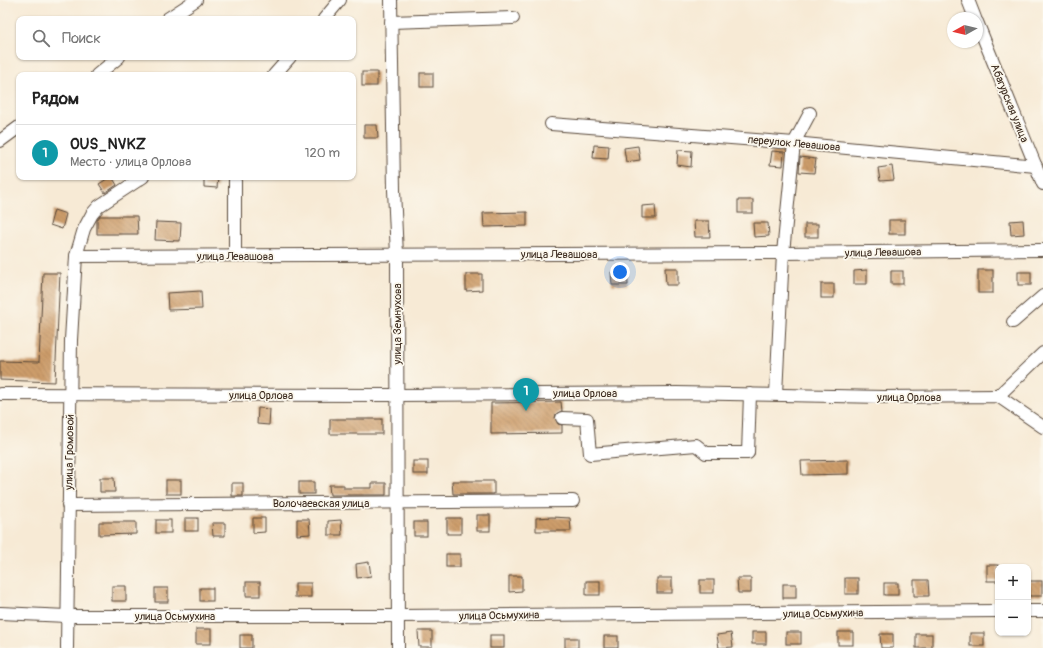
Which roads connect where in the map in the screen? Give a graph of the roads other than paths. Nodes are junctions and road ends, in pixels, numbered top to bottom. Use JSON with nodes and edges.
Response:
{"nodes":[{"id":1,"x":196,"y":0,"type":"edge"},
{"id":2,"x":340,"y":0,"type":"edge"},
{"id":3,"x":391,"y":0,"type":"edge"},
{"id":4,"x":968,"y":0,"type":"edge"},
{"id":5,"x":973,"y":12,"type":"edge"},
{"id":6,"x":172,"y":16,"type":"edge"},
{"id":7,"x":327,"y":16,"type":"edge"},
{"id":8,"x":513,"y":18,"type":"dead end"},
{"id":9,"x":391,"y":22,"type":"junction"},
{"id":10,"x":983,"y":37,"type":"edge"},
{"id":11,"x":115,"y":60,"type":"edge"},
{"id":12,"x":287,"y":60,"type":"edge"},
{"id":13,"x":101,"y":72,"type":"edge"},
{"id":14,"x":277,"y":72,"type":"edge"},
{"id":15,"x":810,"y":113,"type":"dead end"},
{"id":16,"x":551,"y":124,"type":"dead end"},
{"id":17,"x":16,"y":129,"type":"edge"},
{"id":18,"x":0,"y":141,"type":"edge"},
{"id":19,"x":794,"y":143,"type":"junction"},
{"id":20,"x":1036,"y":166,"type":"junction"},
{"id":21,"x":138,"y":180,"type":"edge"},
{"id":22,"x":235,"y":180,"type":"edge"},
{"id":23,"x":1043,"y":184,"type":"edge"},
{"id":24,"x":1043,"y":250,"type":"edge"},
{"id":25,"x":783,"y":253,"type":"junction"},
{"id":26,"x":235,"y":255,"type":"junction"},
{"id":27,"x":397,"y":255,"type":"junction"},
{"id":28,"x":76,"y":256,"type":"junction"},
{"id":29,"x":1043,"y":296,"type":"edge"},
{"id":30,"x":1013,"y":322,"type":"dead end"},
{"id":31,"x":1043,"y":353,"type":"edge"},
{"id":32,"x":0,"y":394,"type":"edge"},
{"id":33,"x":750,"y":394,"type":"junction"},
{"id":34,"x":776,"y":394,"type":"junction"},
{"id":35,"x":70,"y":395,"type":"junction"},
{"id":36,"x":397,"y":395,"type":"junction"},
{"id":37,"x":998,"y":396,"type":"junction"},
{"id":38,"x":562,"y":418,"type":"dead end"},
{"id":39,"x":1043,"y":427,"type":"edge"},
{"id":40,"x":573,"y":501,"type":"dead end"},
{"id":41,"x":397,"y":502,"type":"junction"},
{"id":42,"x":68,"y":505,"type":"junction"},
{"id":43,"x":995,"y":611,"type":"edge"},
{"id":44,"x":1031,"y":611,"type":"edge"},
{"id":45,"x":1043,"y":611,"type":"edge"},
{"id":46,"x":0,"y":613,"type":"edge"},
{"id":47,"x":67,"y":616,"type":"junction"},
{"id":48,"x":398,"y":616,"type":"junction"},
{"id":49,"x":67,"y":648,"type":"edge"},
{"id":50,"x":398,"y":648,"type":"edge"}],
"edges":[{"from":1,"to":6,"type":"street"},
{"from":2,"to":7,"type":"street"},
{"from":3,"to":9,"type":"street","name":"улица Земнухова"},
{"from":4,"to":5,"type":"street"},
{"from":8,"to":9,"type":"street"},
{"from":9,"to":27,"type":"street","name":"улица Земнухова"},
{"from":10,"to":20,"type":"street","name":"Абагурская улица"},
{"from":11,"to":13,"type":"street"},
{"from":12,"to":14,"type":"street"},
{"from":15,"to":19,"type":"street"},
{"from":16,"to":19,"type":"street","name":"переулок Левашова"},
{"from":17,"to":18,"type":"street"},
{"from":19,"to":20,"type":"street","name":"переулок Левашова"},
{"from":19,"to":25,"type":"street"},
{"from":20,"to":23,"type":"street","name":"Абагурская улица"},
{"from":21,"to":28,"type":"street","name":"улица Громовой"},
{"from":22,"to":26,"type":"street"},
{"from":24,"to":25,"type":"street","name":"улица Левашова"},
{"from":25,"to":27,"type":"street","name":"улица Левашова"},
{"from":25,"to":34,"type":"street"},
{"from":26,"to":27,"type":"street","name":"улица Левашова"},
{"from":26,"to":28,"type":"street","name":"улица Левашова"},
{"from":27,"to":36,"type":"street","name":"улица Земнухова"},
{"from":28,"to":35,"type":"street","name":"улица Громовой"},
{"from":29,"to":30,"type":"street"},
{"from":31,"to":37,"type":"street"},
{"from":32,"to":35,"type":"street","name":"улица Орлова"},
{"from":33,"to":34,"type":"street","name":"улица Орлова"},
{"from":33,"to":36,"type":"street","name":"улица Орлова"},
{"from":33,"to":38,"type":"street"},
{"from":34,"to":37,"type":"street","name":"улица Орлова"},
{"from":35,"to":36,"type":"street","name":"улица Орлова"},
{"from":35,"to":42,"type":"street","name":"улица Громовой"},
{"from":36,"to":41,"type":"street","name":"улица Земнухова"},
{"from":37,"to":39,"type":"street"},
{"from":40,"to":41,"type":"street","name":"Волочаевская улица"},
{"from":41,"to":42,"type":"street","name":"Волочаевская улица"},
{"from":41,"to":48,"type":"street","name":"улица Земнухова"},
{"from":42,"to":47,"type":"street","name":"улица Громовой"},
{"from":43,"to":48,"type":"street","name":"улица Осьмухина"},
{"from":44,"to":45,"type":"street"},
{"from":46,"to":47,"type":"street","name":"улица Осьмухина"},
{"from":47,"to":48,"type":"street","name":"улица Осьмухина"},
{"from":47,"to":49,"type":"street","name":"улица Громовой"},
{"from":48,"to":50,"type":"street","name":"улица Земнухова"}]}
